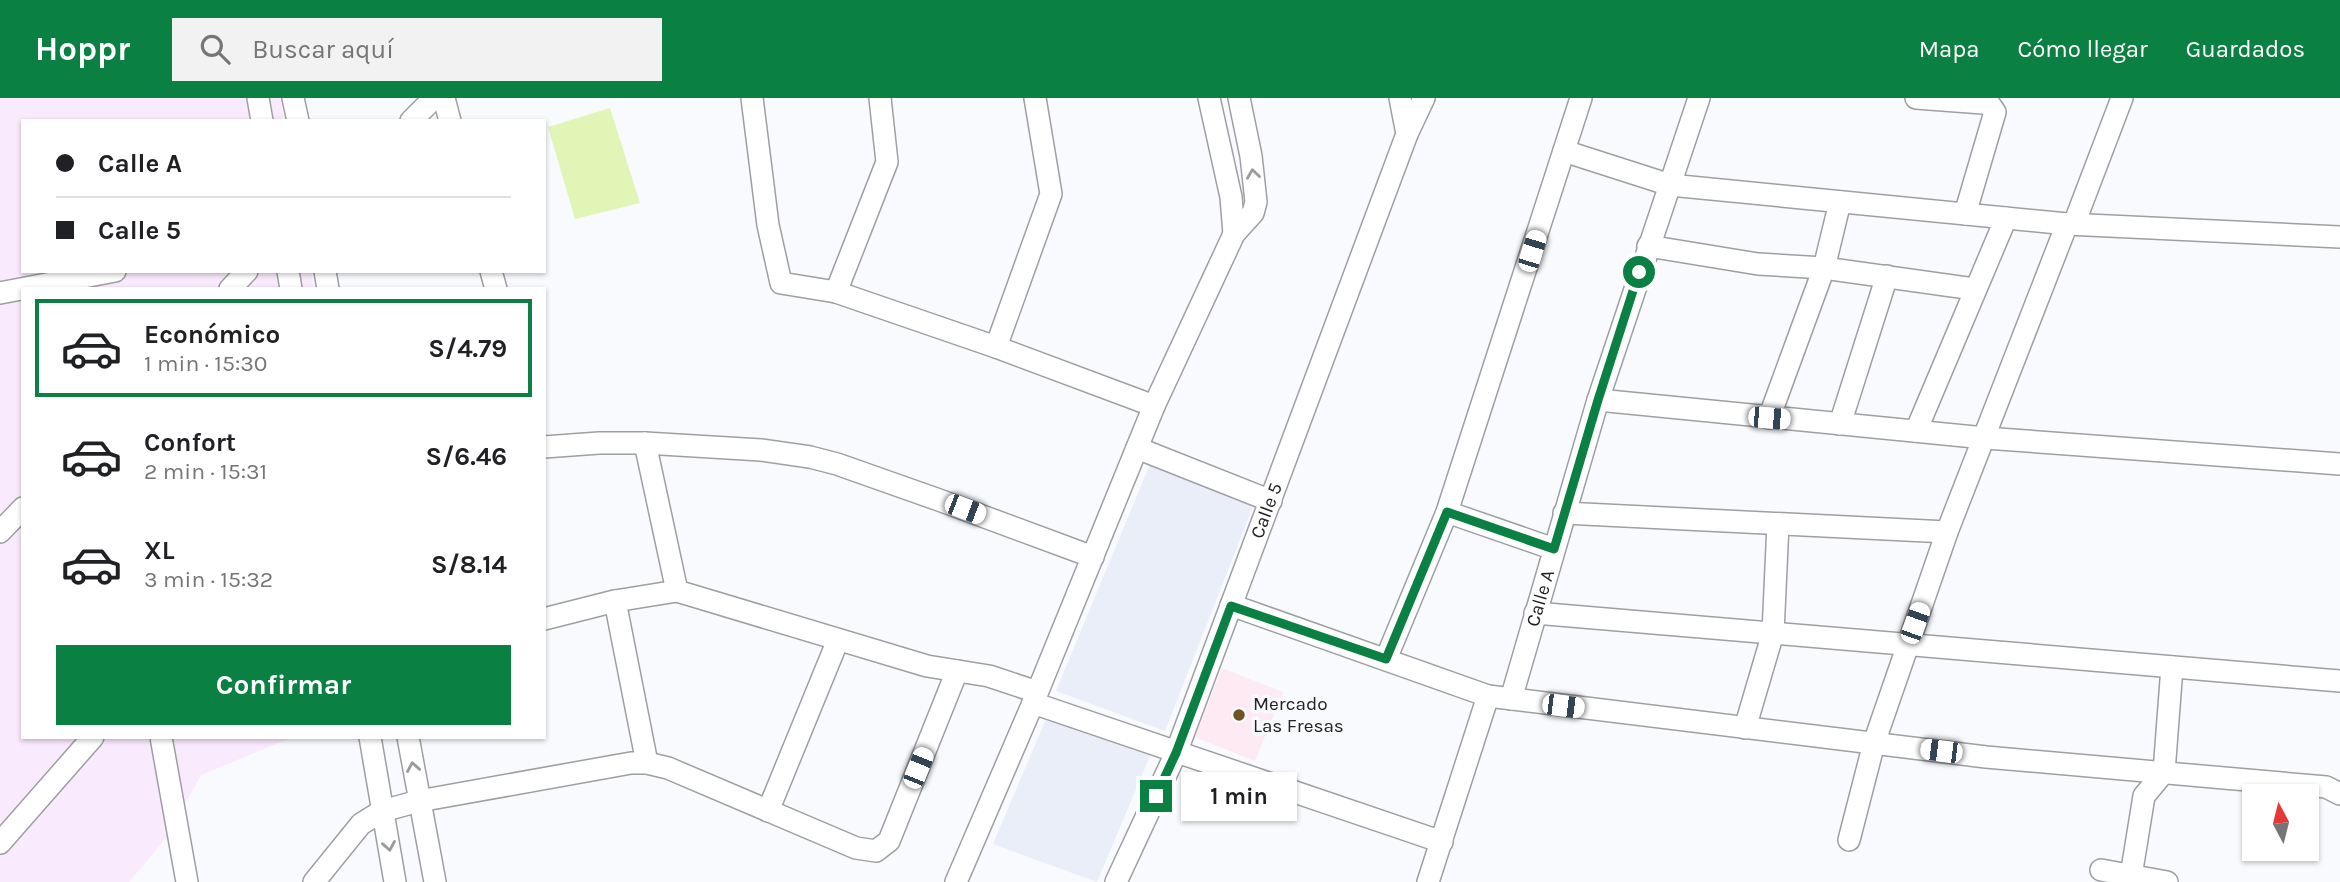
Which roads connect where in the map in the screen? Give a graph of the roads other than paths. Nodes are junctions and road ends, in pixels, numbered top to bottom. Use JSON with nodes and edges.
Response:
{"nodes":[{"id":1,"x":258,"y":98,"type":"edge"},
{"id":2,"x":293,"y":98,"type":"edge"},
{"id":3,"x":416,"y":98,"type":"edge"},
{"id":4,"x":434,"y":98,"type":"edge"},
{"id":5,"x":444,"y":98,"type":"edge"},
{"id":6,"x":752,"y":98,"type":"edge"},
{"id":7,"x":880,"y":98,"type":"edge"},
{"id":8,"x":1035,"y":98,"type":"edge"},
{"id":9,"x":1209,"y":98,"type":"edge"},
{"id":10,"x":1239,"y":98,"type":"edge"},
{"id":11,"x":1400,"y":98,"type":"edge"},
{"id":12,"x":1424,"y":98,"type":"edge"},
{"id":13,"x":1581,"y":98,"type":"edge"},
{"id":14,"x":1699,"y":98,"type":"edge"},
{"id":15,"x":1916,"y":98,"type":"edge"},
{"id":16,"x":2122,"y":98,"type":"edge"},
{"id":17,"x":262,"y":119,"type":"edge"},
{"id":18,"x":298,"y":119,"type":"edge"},
{"id":19,"x":396,"y":119,"type":"edge"},
{"id":20,"x":413,"y":119,"type":"edge"},
{"id":21,"x":449,"y":119,"type":"edge"},
{"id":22,"x":1407,"y":134,"type":"junction"},
{"id":23,"x":1564,"y":151,"type":"junction"},
{"id":24,"x":1670,"y":185,"type":"junction"},
{"id":25,"x":1840,"y":202,"type":"junction"},
{"id":26,"x":1965,"y":214,"type":"junction"},
{"id":27,"x":2006,"y":218,"type":"junction"},
{"id":28,"x":2070,"y":224,"type":"junction"},
{"id":29,"x":1234,"y":234,"type":"junction"},
{"id":30,"x":2340,"y":237,"type":"edge"},
{"id":31,"x":1647,"y":246,"type":"junction"},
{"id":32,"x":1824,"y":268,"type":"junction"},
{"id":33,"x":105,"y":273,"type":"edge"},
{"id":34,"x":245,"y":273,"type":"edge"},
{"id":35,"x":260,"y":273,"type":"edge"},
{"id":36,"x":1887,"y":276,"type":"junction"},
{"id":37,"x":31,"y":287,"type":"edge"},
{"id":38,"x":232,"y":287,"type":"edge"},
{"id":39,"x":248,"y":287,"type":"edge"},
{"id":40,"x":21,"y":289,"type":"edge"},
{"id":41,"x":1974,"y":289,"type":"junction"},
{"id":42,"x":836,"y":292,"type":"junction"},
{"id":43,"x":0,"y":293,"type":"edge"},
{"id":44,"x":996,"y":347,"type":"junction"},
{"id":45,"x":1598,"y":400,"type":"junction"},
{"id":46,"x":1154,"y":406,"type":"junction"},
{"id":47,"x":1769,"y":418,"type":"junction"},
{"id":48,"x":1840,"y":424,"type":"junction"},
{"id":49,"x":1916,"y":431,"type":"junction"},
{"id":50,"x":1985,"y":438,"type":"junction"},
{"id":51,"x":645,"y":443,"type":"junction"},
{"id":52,"x":546,"y":447,"type":"edge"},
{"id":53,"x":1137,"y":448,"type":"junction"},
{"id":54,"x":2340,"y":464,"type":"edge"},
{"id":55,"x":1271,"y":501,"type":"junction"},
{"id":56,"x":21,"y":510,"type":"edge"},
{"id":57,"x":1447,"y":512,"type":"junction"},
{"id":58,"x":1564,"y":513,"type":"junction"},
{"id":59,"x":1778,"y":524,"type":"junction"},
{"id":60,"x":21,"y":528,"type":"edge"},
{"id":61,"x":0,"y":532,"type":"edge"},
{"id":62,"x":1947,"y":532,"type":"junction"},
{"id":63,"x":1554,"y":549,"type":"junction"},
{"id":64,"x":0,"y":550,"type":"edge"},
{"id":65,"x":1093,"y":557,"type":"junction"},
{"id":66,"x":677,"y":591,"type":"junction"},
{"id":67,"x":615,"y":601,"type":"junction"},
{"id":68,"x":1231,"y":606,"type":"junction"},
{"id":69,"x":1535,"y":613,"type":"junction"},
{"id":70,"x":546,"y":618,"type":"edge"},
{"id":71,"x":1773,"y":634,"type":"junction"},
{"id":72,"x":838,"y":640,"type":"junction"},
{"id":73,"x":1908,"y":645,"type":"junction"},
{"id":74,"x":1386,"y":659,"type":"junction"},
{"id":75,"x":2172,"y":667,"type":"junction"},
{"id":76,"x":957,"y":671,"type":"junction"},
{"id":77,"x":2340,"y":681,"type":"edge"},
{"id":78,"x":1488,"y":696,"type":"junction"},
{"id":79,"x":1035,"y":698,"type":"junction"},
{"id":80,"x":1511,"y":699,"type":"junction"},
{"id":81,"x":1745,"y":728,"type":"junction"},
{"id":82,"x":91,"y":739,"type":"edge"},
{"id":83,"x":161,"y":739,"type":"edge"},
{"id":84,"x":370,"y":739,"type":"edge"},
{"id":85,"x":408,"y":739,"type":"edge"},
{"id":86,"x":1874,"y":743,"type":"junction"},
{"id":87,"x":1176,"y":753,"type":"junction"},
{"id":88,"x":647,"y":763,"type":"junction"},
{"id":89,"x":2164,"y":772,"type":"junction"},
{"id":90,"x":2340,"y":794,"type":"edge"},
{"id":91,"x":419,"y":801,"type":"junction"},
{"id":92,"x":382,"y":811,"type":"junction"},
{"id":93,"x":768,"y":811,"type":"junction"},
{"id":94,"x":1849,"y":840,"type":"dead end"},
{"id":95,"x":1442,"y":842,"type":"junction"},
{"id":96,"x":0,"y":843,"type":"edge"},
{"id":97,"x":2101,"y":870,"type":"dead end"},
{"id":98,"x":2131,"y":876,"type":"junction"},
{"id":99,"x":187,"y":882,"type":"edge"},
{"id":100,"x":314,"y":882,"type":"edge"},
{"id":101,"x":395,"y":882,"type":"edge"},
{"id":102,"x":435,"y":882,"type":"edge"},
{"id":103,"x":956,"y":882,"type":"edge"},
{"id":104,"x":1116,"y":882,"type":"edge"},
{"id":105,"x":1428,"y":882,"type":"edge"},
{"id":106,"x":2167,"y":882,"type":"edge"}],
"edges":[{"from":1,"to":17,"type":"street"},
{"from":2,"to":18,"type":"street"},
{"from":3,"to":19,"type":"street"},
{"from":4,"to":20,"type":"street"},
{"from":5,"to":21,"type":"street"},
{"from":6,"to":42,"type":"street"},
{"from":7,"to":42,"type":"street"},
{"from":8,"to":44,"type":"street"},
{"from":9,"to":29,"type":"street"},
{"from":29,"to":10,"type":"street","one_way":true},
{"from":11,"to":22,"type":"street"},
{"from":12,"to":22,"type":"street","name":"Calle 5"},
{"from":13,"to":23,"type":"street"},
{"from":14,"to":24,"type":"street","name":"Calle A"},
{"from":15,"to":26,"type":"street"},
{"from":16,"to":28,"type":"street"},
{"from":22,"to":55,"type":"street","name":"Calle 5"},
{"from":23,"to":24,"type":"street"},
{"from":23,"to":57,"type":"street"},
{"from":24,"to":25,"type":"street"},
{"from":24,"to":31,"type":"street","name":"Calle A"},
{"from":25,"to":26,"type":"street"},
{"from":25,"to":32,"type":"street"},
{"from":26,"to":27,"type":"street"},
{"from":27,"to":28,"type":"street"},
{"from":27,"to":41,"type":"street"},
{"from":28,"to":30,"type":"street"},
{"from":28,"to":50,"type":"street"},
{"from":29,"to":46,"type":"street"},
{"from":31,"to":32,"type":"street"},
{"from":31,"to":45,"type":"street","name":"Calle A"},
{"from":32,"to":36,"type":"street"},
{"from":32,"to":47,"type":"street"},
{"from":33,"to":37,"type":"street"},
{"from":34,"to":38,"type":"street"},
{"from":35,"to":39,"type":"street"},
{"from":36,"to":41,"type":"street"},
{"from":36,"to":48,"type":"street"},
{"from":40,"to":43,"type":"street"},
{"from":41,"to":49,"type":"street"},
{"from":42,"to":44,"type":"street"},
{"from":44,"to":46,"type":"street"},
{"from":45,"to":47,"type":"street"},
{"from":45,"to":58,"type":"street","name":"Calle A"},
{"from":46,"to":53,"type":"street"},
{"from":47,"to":48,"type":"street"},
{"from":48,"to":49,"type":"street"},
{"from":49,"to":50,"type":"street"},
{"from":50,"to":54,"type":"street"},
{"from":50,"to":62,"type":"street"},
{"from":51,"to":52,"type":"street"},
{"from":51,"to":65,"type":"street"},
{"from":51,"to":66,"type":"street"},
{"from":53,"to":55,"type":"street"},
{"from":53,"to":65,"type":"street"},
{"from":55,"to":68,"type":"street","name":"Calle 5"},
{"from":56,"to":61,"type":"street"},
{"from":57,"to":63,"type":"street"},
{"from":57,"to":74,"type":"street"},
{"from":58,"to":59,"type":"street"},
{"from":58,"to":63,"type":"street","name":"Calle A"},
{"from":59,"to":62,"type":"street"},
{"from":59,"to":71,"type":"street"},
{"from":60,"to":64,"type":"street"},
{"from":62,"to":73,"type":"street"},
{"from":63,"to":69,"type":"street","name":"Calle A"},
{"from":65,"to":79,"type":"street"},
{"from":66,"to":67,"type":"street"},
{"from":66,"to":72,"type":"street"},
{"from":67,"to":70,"type":"street"},
{"from":67,"to":88,"type":"street"},
{"from":68,"to":74,"type":"street"},
{"from":68,"to":87,"type":"street","name":"Calle 5"},
{"from":69,"to":71,"type":"street"},
{"from":69,"to":80,"type":"street","name":"Calle A"},
{"from":71,"to":73,"type":"street"},
{"from":71,"to":81,"type":"street"},
{"from":72,"to":76,"type":"street"},
{"from":72,"to":93,"type":"street"},
{"from":73,"to":75,"type":"street"},
{"from":73,"to":86,"type":"street"},
{"from":74,"to":78,"type":"street"},
{"from":75,"to":77,"type":"street"},
{"from":75,"to":89,"type":"street"},
{"from":76,"to":79,"type":"street"},
{"from":76,"to":93,"type":"street"},
{"from":78,"to":80,"type":"street"},
{"from":78,"to":95,"type":"street"},
{"from":79,"to":87,"type":"street"},
{"from":79,"to":103,"type":"street"},
{"from":80,"to":81,"type":"street"},
{"from":81,"to":86,"type":"street"},
{"from":82,"to":96,"type":"street"},
{"from":83,"to":99,"type":"street"},
{"from":84,"to":92,"type":"street"},
{"from":91,"to":85,"type":"street","one_way":true},
{"from":86,"to":89,"type":"street"},
{"from":86,"to":94,"type":"street"},
{"from":87,"to":95,"type":"street"},
{"from":87,"to":104,"type":"street","name":"Calle 5"},
{"from":88,"to":91,"type":"street"},
{"from":88,"to":93,"type":"street"},
{"from":89,"to":90,"type":"street"},
{"from":89,"to":98,"type":"street"},
{"from":91,"to":92,"type":"street"},
{"from":91,"to":102,"type":"street"},
{"from":92,"to":100,"type":"street"},
{"from":92,"to":101,"type":"street","one_way":true},
{"from":95,"to":105,"type":"street"},
{"from":97,"to":98,"type":"street"},
{"from":98,"to":106,"type":"street"}]}
